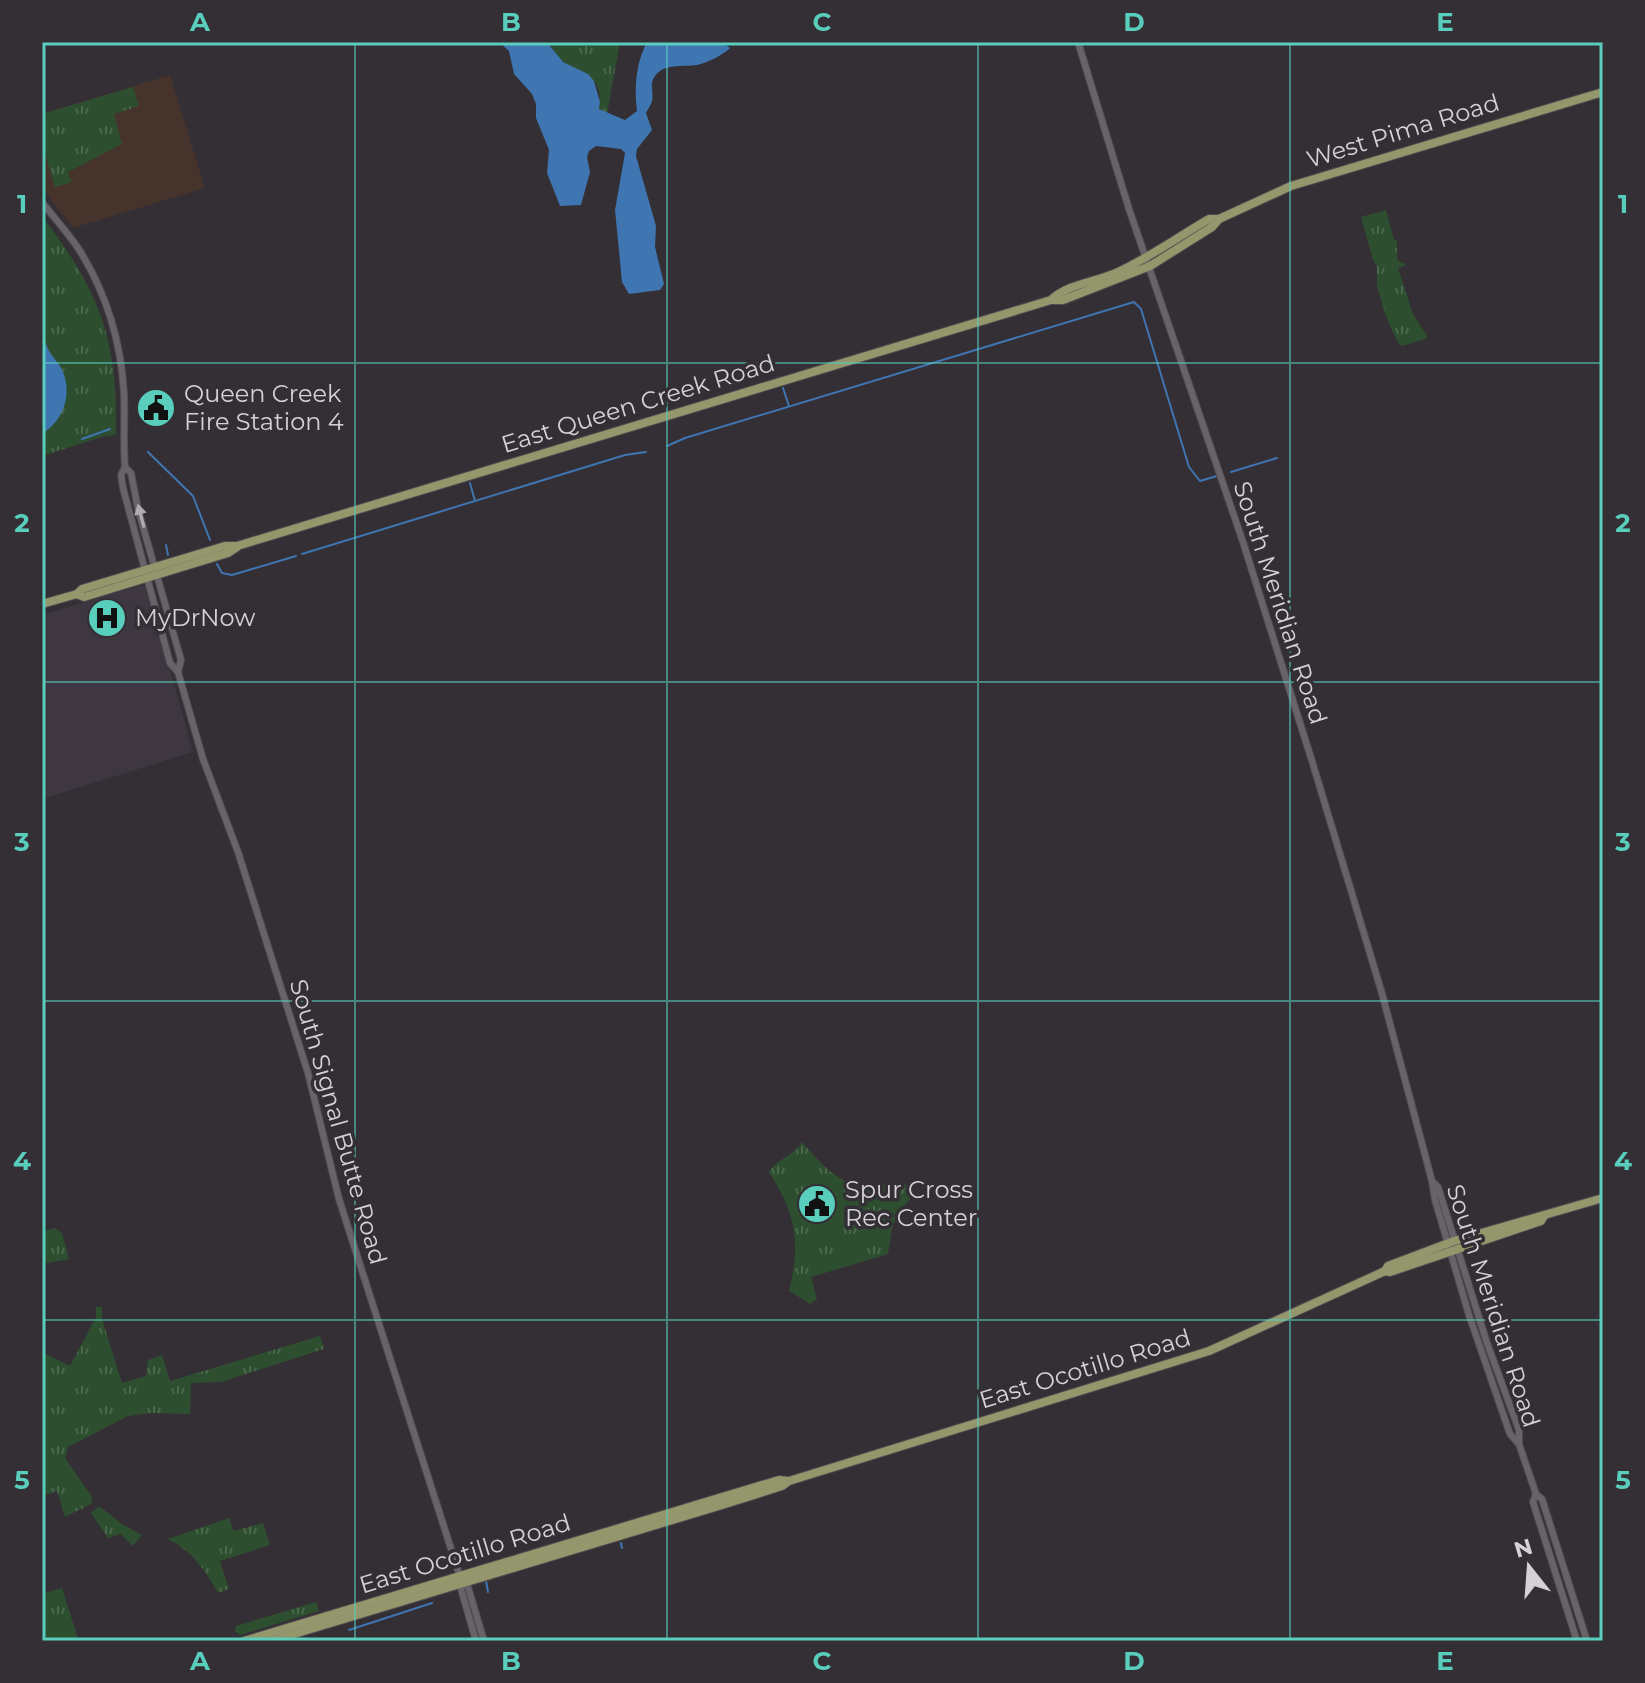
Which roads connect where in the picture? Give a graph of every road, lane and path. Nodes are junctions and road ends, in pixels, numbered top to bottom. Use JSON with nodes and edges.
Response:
{"nodes":[{"id":1,"x":1078,"y":42,"type":"edge"},
{"id":2,"x":1603,"y":92,"type":"edge"},
{"id":3,"x":42,"y":202,"type":"edge"},
{"id":4,"x":1148,"y":262,"type":"junction"},
{"id":5,"x":125,"y":467,"type":"junction"},
{"id":6,"x":156,"y":571,"type":"junction"},
{"id":7,"x":145,"y":575,"type":"junction"},
{"id":8,"x":42,"y":604,"type":"edge"},
{"id":9,"x":178,"y":672,"type":"junction"},
{"id":10,"x":1603,"y":1198,"type":"edge"},
{"id":11,"x":1452,"y":1246,"type":"junction"},
{"id":12,"x":1536,"y":1494,"type":"junction"},
{"id":13,"x":461,"y":1580,"type":"junction"},
{"id":14,"x":244,"y":1641,"type":"edge"},
{"id":15,"x":271,"y":1641,"type":"edge"},
{"id":16,"x":476,"y":1641,"type":"edge"},
{"id":17,"x":484,"y":1641,"type":"edge"},
{"id":18,"x":1577,"y":1641,"type":"edge"},
{"id":19,"x":1587,"y":1641,"type":"edge"}],
"edges":[{"from":1,"to":4,"type":"street","name":"South Meridian Road"},
{"from":2,"to":4,"type":"main road","name":"West Pima Road"},
{"from":3,"to":5,"type":"street","name":"South Signal Butte Road"},
{"from":4,"to":6,"type":"main road","name":"East Queen Creek Road"},
{"from":4,"to":11,"type":"street","name":"South Meridian Road"},
{"from":6,"to":5,"type":"street","name":"South Signal Butte Road","one_way":true},
{"from":5,"to":7,"type":"street","name":"South Signal Butte Road"},
{"from":6,"to":7,"type":"main road","name":"East Queen Creek Road"},
{"from":6,"to":9,"type":"street","name":"South Signal Butte Road"},
{"from":7,"to":8,"type":"main road","name":"East Queen Creek Road"},
{"from":7,"to":9,"type":"street","name":"South Signal Butte Road"},
{"from":9,"to":13,"type":"street","name":"South Signal Butte Road"},
{"from":10,"to":11,"type":"main road","name":"East Ocotillo Road"},
{"from":11,"to":12,"type":"street","name":"South Meridian Road"},
{"from":11,"to":13,"type":"main road","name":"East Ocotillo Road"},
{"from":12,"to":18,"type":"street","name":"South Meridian Road"},
{"from":12,"to":19,"type":"street","name":"South Meridian Road"},
{"from":13,"to":14,"type":"main road","name":"East Ocotillo Road"},
{"from":13,"to":15,"type":"main road","name":"East Ocotillo Road"},
{"from":13,"to":16,"type":"street","name":"South Signal Butte Road"},
{"from":13,"to":17,"type":"street","name":"South Signal Butte Road"}]}
